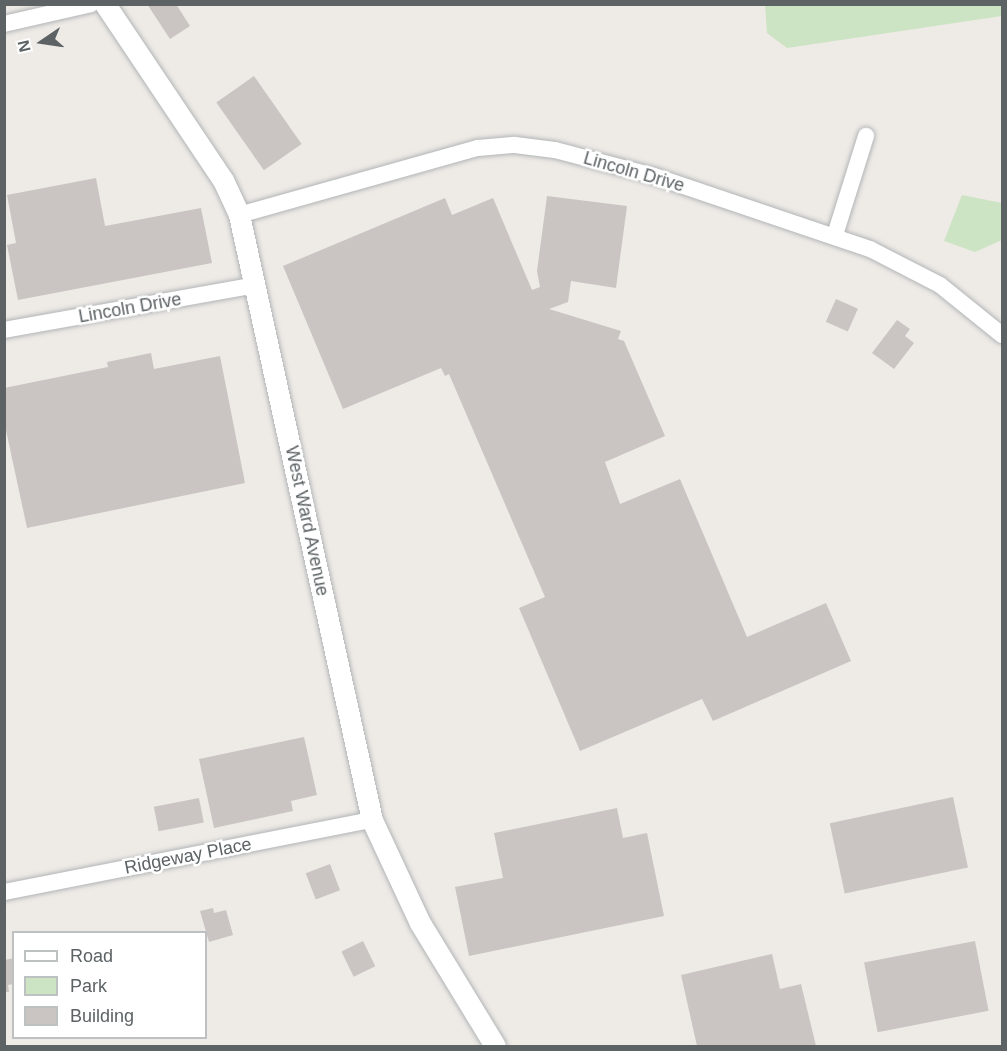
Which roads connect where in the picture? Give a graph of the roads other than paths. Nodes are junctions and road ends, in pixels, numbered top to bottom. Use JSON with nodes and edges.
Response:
{"nodes":[{"id":1,"x":91,"y":4,"type":"edge"},
{"id":2,"x":105,"y":4,"type":"edge"},
{"id":3,"x":4,"y":24,"type":"edge"},
{"id":4,"x":866,"y":136,"type":"dead end"},
{"id":5,"x":239,"y":215,"type":"junction"},
{"id":6,"x":836,"y":235,"type":"junction"},
{"id":7,"x":256,"y":285,"type":"junction"},
{"id":8,"x":4,"y":330,"type":"edge"},
{"id":9,"x":1002,"y":335,"type":"edge"},
{"id":10,"x":372,"y":820,"type":"junction"},
{"id":11,"x":4,"y":892,"type":"edge"},
{"id":12,"x":495,"y":1047,"type":"edge"}],
"edges":[{"from":1,"to":3,"type":"street"},
{"from":2,"to":5,"type":"street","name":"West Ward Avenue"},
{"from":4,"to":6,"type":"street"},
{"from":5,"to":6,"type":"street","name":"Lincoln Drive"},
{"from":5,"to":7,"type":"street","name":"West Ward Avenue"},
{"from":6,"to":9,"type":"street","name":"Lincoln Drive"},
{"from":7,"to":8,"type":"street","name":"Lincoln Drive"},
{"from":7,"to":10,"type":"street","name":"West Ward Avenue"},
{"from":10,"to":11,"type":"street","name":"Ridgeway Place"},
{"from":10,"to":12,"type":"street","name":"West Ward Avenue"}]}
